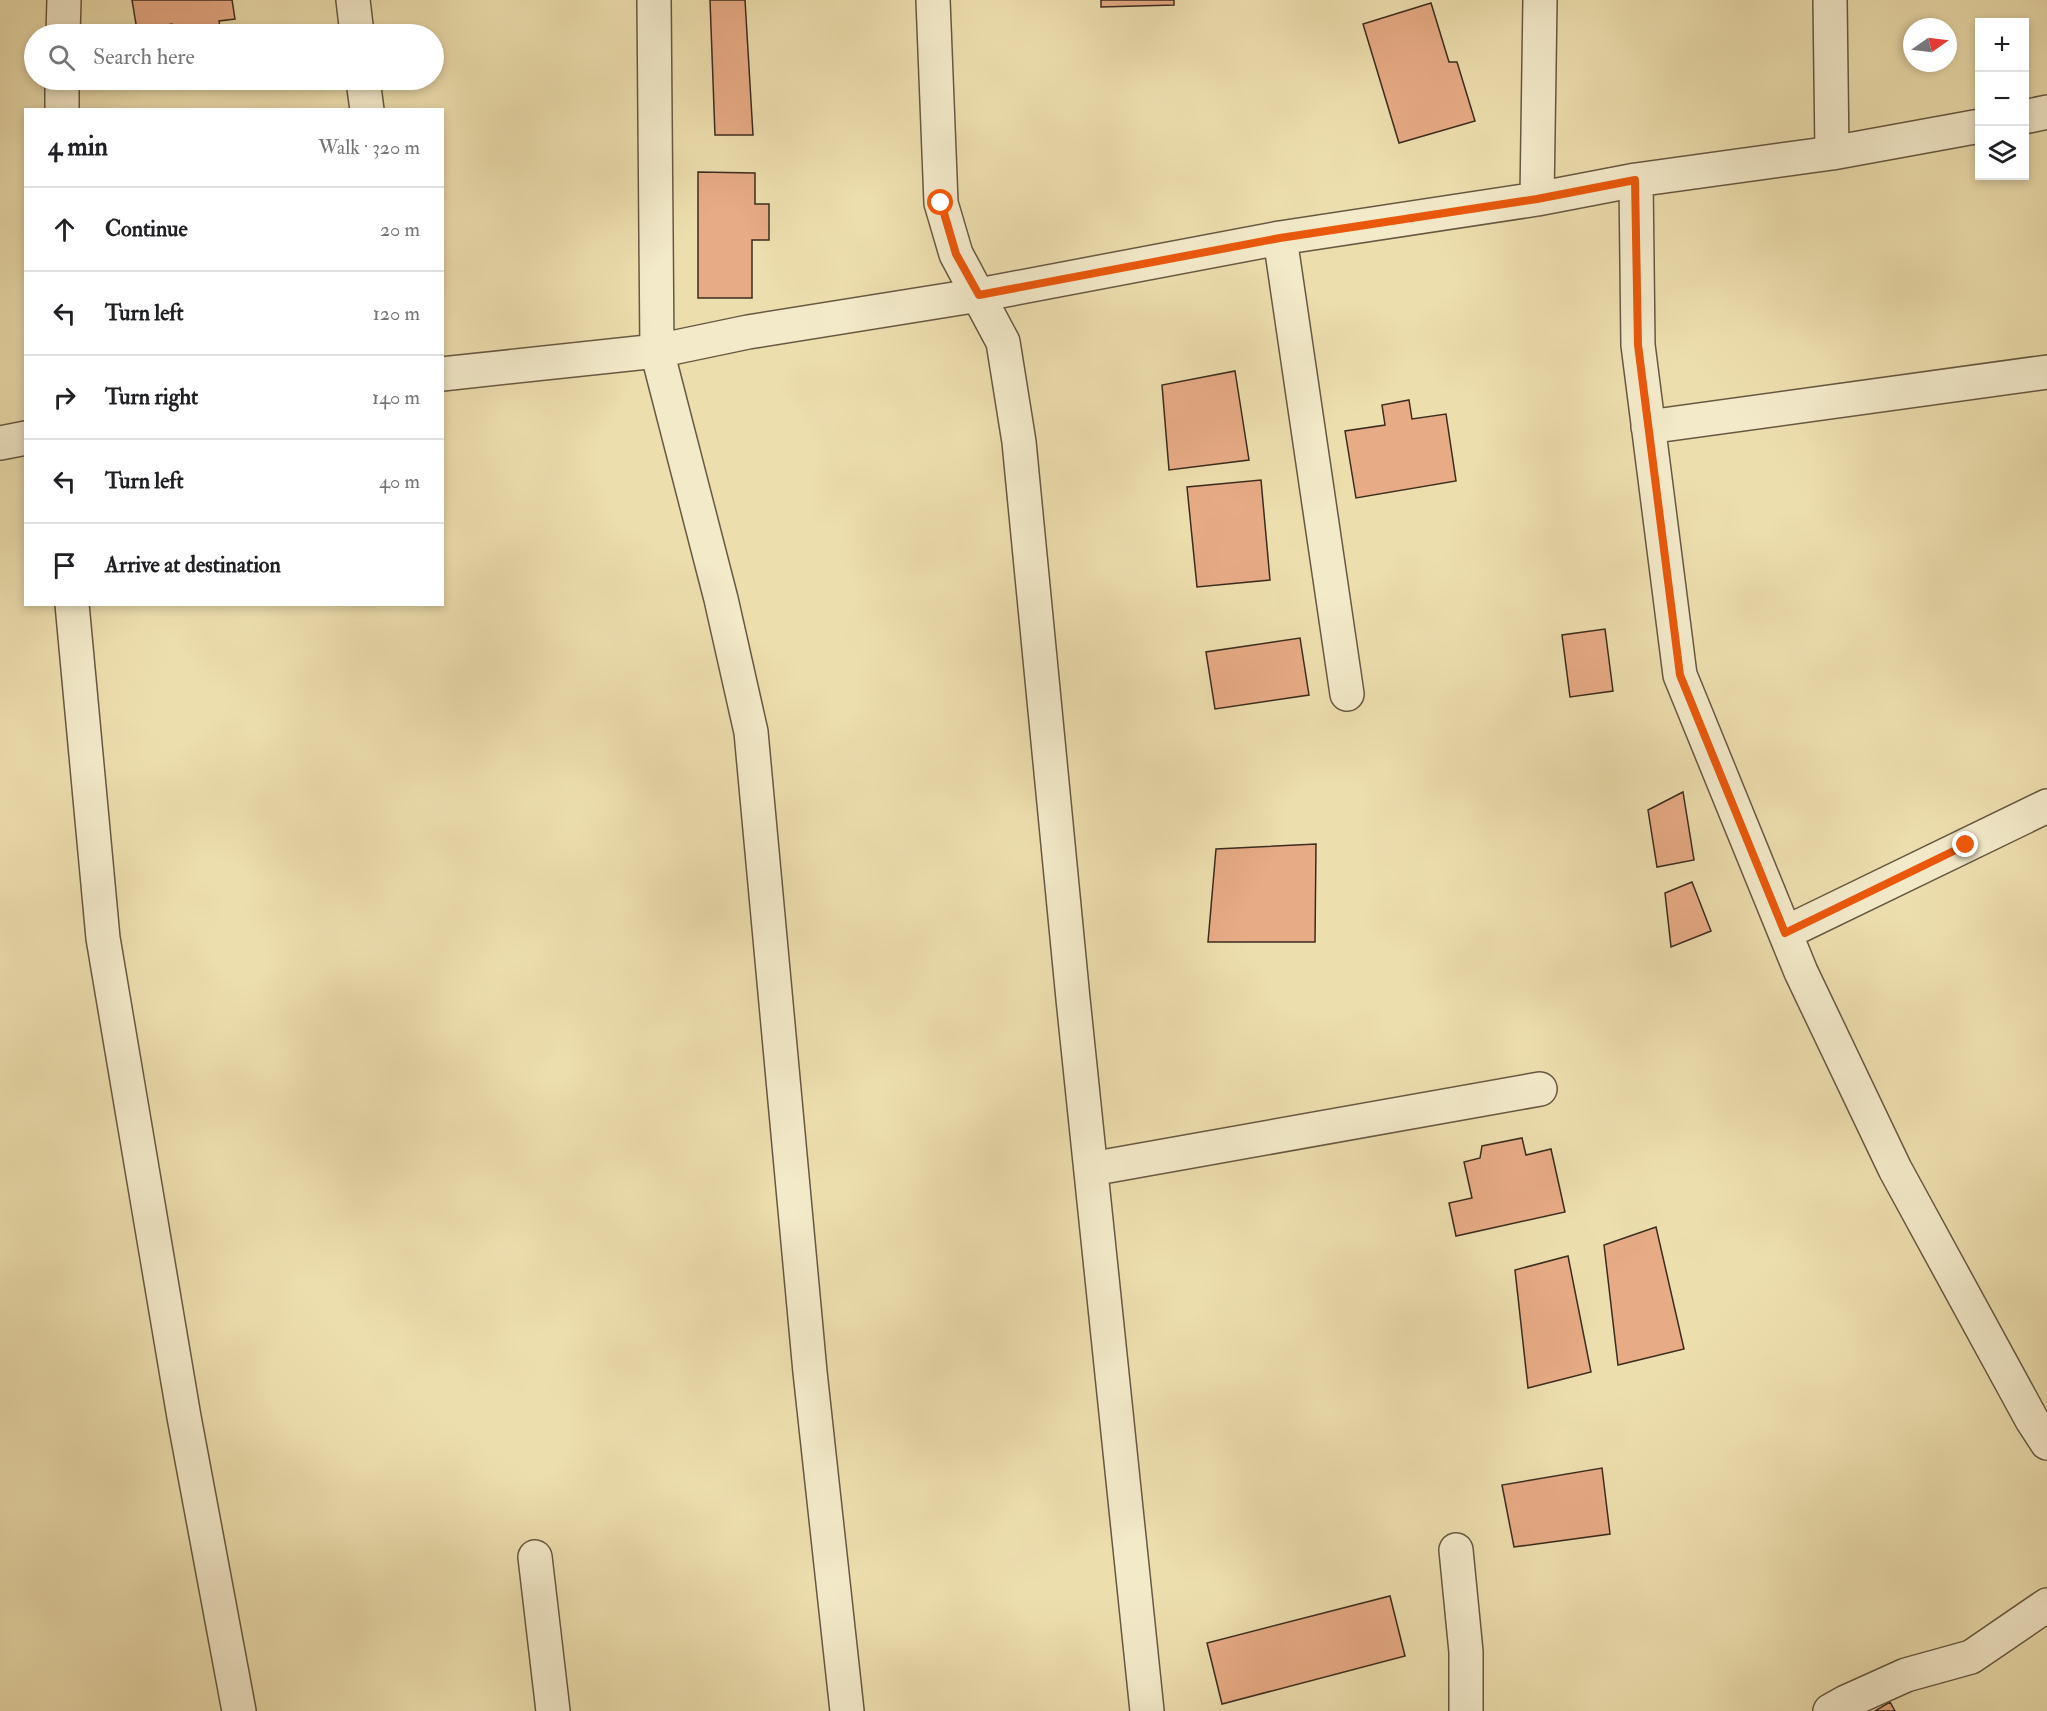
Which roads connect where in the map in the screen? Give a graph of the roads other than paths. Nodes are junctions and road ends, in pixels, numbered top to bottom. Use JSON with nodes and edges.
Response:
{"nodes":[{"id":1,"x":63,"y":0,"type":"edge"},
{"id":2,"x":353,"y":0,"type":"edge"},
{"id":3,"x":654,"y":0,"type":"edge"},
{"id":4,"x":933,"y":0,"type":"edge"},
{"id":5,"x":1540,"y":0,"type":"edge"},
{"id":6,"x":1830,"y":0,"type":"edge"},
{"id":7,"x":63,"y":24,"type":"edge"},
{"id":8,"x":356,"y":24,"type":"edge"},
{"id":9,"x":62,"y":90,"type":"edge"},
{"id":10,"x":364,"y":90,"type":"edge"},
{"id":11,"x":62,"y":108,"type":"edge"},
{"id":12,"x":367,"y":108,"type":"edge"},
{"id":13,"x":2047,"y":112,"type":"edge"},
{"id":14,"x":2029,"y":116,"type":"edge"},
{"id":15,"x":1975,"y":127,"type":"edge"},
{"id":16,"x":1832,"y":153,"type":"junction"},
{"id":17,"x":1635,"y":180,"type":"junction"},
{"id":18,"x":1537,"y":199,"type":"junction"},
{"id":19,"x":1280,"y":238,"type":"junction"},
{"id":20,"x":979,"y":295,"type":"junction"},
{"id":21,"x":657,"y":351,"type":"junction"},
{"id":22,"x":2047,"y":372,"type":"edge"},
{"id":23,"x":444,"y":374,"type":"edge"},
{"id":24,"x":1648,"y":427,"type":"junction"},
{"id":25,"x":24,"y":438,"type":"edge"},
{"id":26,"x":0,"y":443,"type":"edge"},
{"id":27,"x":72,"y":606,"type":"edge"},
{"id":28,"x":1347,"y":694,"type":"dead end"},
{"id":29,"x":2047,"y":806,"type":"edge"},
{"id":30,"x":1785,"y":933,"type":"junction"},
{"id":31,"x":1540,"y":1089,"type":"dead end"},
{"id":32,"x":1091,"y":1169,"type":"junction"},
{"id":33,"x":2047,"y":1443,"type":"edge"},
{"id":34,"x":1456,"y":1550,"type":"dead end"},
{"id":35,"x":535,"y":1557,"type":"dead end"},
{"id":36,"x":2047,"y":1605,"type":"edge"},
{"id":37,"x":239,"y":1711,"type":"edge"},
{"id":38,"x":553,"y":1711,"type":"edge"},
{"id":39,"x":847,"y":1711,"type":"edge"},
{"id":40,"x":1147,"y":1711,"type":"edge"},
{"id":41,"x":1466,"y":1711,"type":"edge"},
{"id":42,"x":1830,"y":1711,"type":"edge"}],
"edges":[{"from":1,"to":7,"type":"street"},
{"from":2,"to":8,"type":"street"},
{"from":3,"to":21,"type":"street"},
{"from":4,"to":20,"type":"street"},
{"from":5,"to":18,"type":"street"},
{"from":6,"to":16,"type":"street"},
{"from":9,"to":11,"type":"street"},
{"from":10,"to":12,"type":"street"},
{"from":13,"to":14,"type":"street"},
{"from":15,"to":16,"type":"street"},
{"from":16,"to":17,"type":"street"},
{"from":17,"to":18,"type":"street"},
{"from":17,"to":24,"type":"street"},
{"from":18,"to":19,"type":"street"},
{"from":19,"to":20,"type":"street"},
{"from":19,"to":28,"type":"street"},
{"from":20,"to":21,"type":"street"},
{"from":20,"to":32,"type":"street"},
{"from":21,"to":23,"type":"street"},
{"from":21,"to":39,"type":"street"},
{"from":22,"to":24,"type":"street"},
{"from":24,"to":30,"type":"street"},
{"from":25,"to":26,"type":"street"},
{"from":27,"to":37,"type":"street"},
{"from":29,"to":30,"type":"street"},
{"from":30,"to":33,"type":"street"},
{"from":31,"to":32,"type":"street"},
{"from":32,"to":40,"type":"street"},
{"from":34,"to":41,"type":"street"},
{"from":35,"to":38,"type":"street"},
{"from":36,"to":42,"type":"street"}]}
